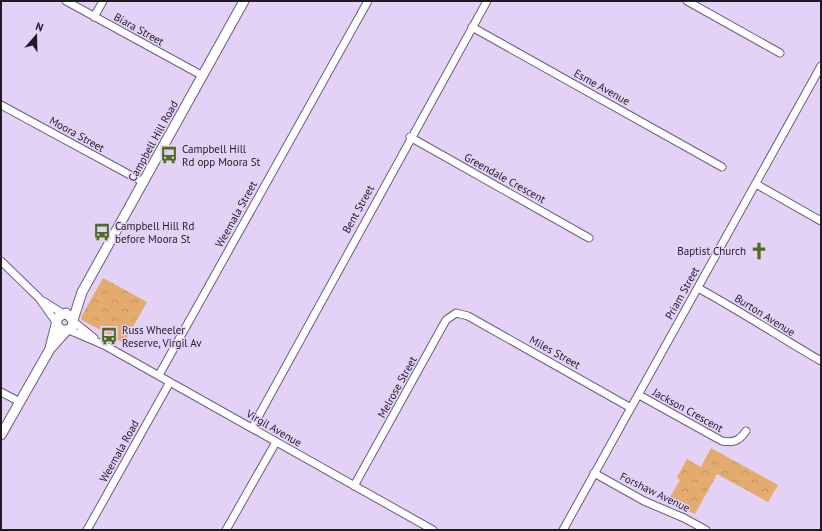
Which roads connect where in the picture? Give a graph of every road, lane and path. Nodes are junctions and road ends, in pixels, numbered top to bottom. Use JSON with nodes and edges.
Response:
{"nodes":[{"id":1,"x":66,"y":1,"type":"edge"},
{"id":2,"x":102,"y":1,"type":"edge"},
{"id":3,"x":244,"y":1,"type":"edge"},
{"id":4,"x":368,"y":1,"type":"edge"},
{"id":5,"x":487,"y":1,"type":"edge"},
{"id":6,"x":687,"y":1,"type":"edge"},
{"id":7,"x":94,"y":17,"type":"junction"},
{"id":8,"x":472,"y":27,"type":"junction"},
{"id":9,"x":780,"y":53,"type":"dead end"},
{"id":10,"x":821,"y":66,"type":"edge"},
{"id":11,"x":819,"y":75,"type":"edge"},
{"id":12,"x":203,"y":76,"type":"junction"},
{"id":13,"x":1,"y":105,"type":"edge"},
{"id":14,"x":410,"y":137,"type":"junction"},
{"id":15,"x":722,"y":167,"type":"dead end"},
{"id":16,"x":143,"y":182,"type":"junction"},
{"id":17,"x":756,"y":184,"type":"junction"},
{"id":18,"x":821,"y":221,"type":"edge"},
{"id":19,"x":589,"y":238,"type":"dead end"},
{"id":20,"x":1,"y":261,"type":"edge"},
{"id":21,"x":698,"y":288,"type":"junction"},
{"id":22,"x":82,"y":292,"type":"junction"},
{"id":23,"x":40,"y":298,"type":"junction"},
{"id":24,"x":63,"y":313,"type":"junction"},
{"id":25,"x":468,"y":316,"type":"joint"},
{"id":26,"x":56,"y":323,"type":"junction"},
{"id":27,"x":71,"y":325,"type":"junction"},
{"id":28,"x":50,"y":350,"type":"junction"},
{"id":29,"x":821,"y":361,"type":"edge"},
{"id":30,"x":159,"y":375,"type":"junction"},
{"id":31,"x":170,"y":382,"type":"junction"},
{"id":32,"x":1,"y":392,"type":"edge"},
{"id":33,"x":639,"y":395,"type":"junction"},
{"id":34,"x":20,"y":402,"type":"junction"},
{"id":35,"x":631,"y":408,"type":"junction"},
{"id":36,"x":252,"y":428,"type":"junction"},
{"id":37,"x":746,"y":431,"type":"dead end"},
{"id":38,"x":1,"y":435,"type":"edge"},
{"id":39,"x":276,"y":442,"type":"junction"},
{"id":40,"x":594,"y":473,"type":"junction"},
{"id":41,"x":354,"y":486,"type":"junction"},
{"id":42,"x":87,"y":530,"type":"edge"},
{"id":43,"x":226,"y":530,"type":"edge"},
{"id":44,"x":433,"y":530,"type":"edge"},
{"id":45,"x":563,"y":530,"type":"edge"},
{"id":46,"x":706,"y":530,"type":"edge"}],
"edges":[{"from":1,"to":7,"type":"street","name":"Biara Street"},
{"from":2,"to":7,"type":"street"},
{"from":3,"to":12,"type":"street","name":"Campbell Hill Road"},
{"from":4,"to":30,"type":"street","name":"Weemala Street"},
{"from":5,"to":8,"type":"street","name":"Bent Street"},
{"from":6,"to":9,"type":"street"},
{"from":7,"to":12,"type":"street","name":"Biara Street"},
{"from":8,"to":14,"type":"street","name":"Bent Street"},
{"from":8,"to":15,"type":"street","name":"Esme Avenue"},
{"from":10,"to":11,"type":"street","name":"Priam Street"},
{"from":11,"to":17,"type":"street","name":"Priam Street"},
{"from":12,"to":16,"type":"street","name":"Campbell Hill Road"},
{"from":13,"to":16,"type":"street","name":"Moora Street"},
{"from":14,"to":19,"type":"street","name":"Greendale Crescent"},
{"from":14,"to":36,"type":"street","name":"Bent Street"},
{"from":16,"to":22,"type":"street","name":"Campbell Hill Road"},
{"from":17,"to":18,"type":"street"},
{"from":17,"to":21,"type":"street","name":"Priam Street"},
{"from":20,"to":23,"type":"street"},
{"from":21,"to":29,"type":"street","name":"Burton Avenue"},
{"from":21,"to":33,"type":"street","name":"Priam Street"},
{"from":22,"to":24,"type":"street","name":"Campbell Hill Road"},
{"from":22,"to":27,"type":"street","name":"Campbell Hill Road"},
{"from":23,"to":24,"type":"street"},
{"from":23,"to":26,"type":"street"},
{"from":24,"to":26,"type":"street"},
{"from":24,"to":27,"type":"street"},
{"from":25,"to":35,"type":"street","name":"Miles Street"},
{"from":25,"to":41,"type":"street","name":"Melrose Street"},
{"from":26,"to":27,"type":"street"},
{"from":26,"to":28,"type":"street","name":"Campbell Hill Road"},
{"from":27,"to":28,"type":"street","name":"Campbell Hill Road"},
{"from":27,"to":30,"type":"street","name":"Virgil Avenue"},
{"from":28,"to":34,"type":"street","name":"Campbell Hill Road"},
{"from":30,"to":31,"type":"street","name":"Virgil Avenue"},
{"from":31,"to":36,"type":"street","name":"Virgil Avenue"},
{"from":31,"to":42,"type":"street","name":"Weemala Road"},
{"from":32,"to":34,"type":"street"},
{"from":33,"to":35,"type":"street","name":"Priam Street"},
{"from":33,"to":37,"type":"street","name":"Jackson Crescent"},
{"from":34,"to":38,"type":"street","name":"Campbell Hill Road"},
{"from":35,"to":40,"type":"street","name":"Priam Street"},
{"from":36,"to":39,"type":"street","name":"Virgil Avenue"},
{"from":39,"to":41,"type":"street","name":"Virgil Avenue"},
{"from":39,"to":43,"type":"street"},
{"from":40,"to":45,"type":"street","name":"Priam Street"},
{"from":40,"to":46,"type":"street","name":"Forshaw Avenue"},
{"from":41,"to":44,"type":"street","name":"Virgil Avenue"}]}
